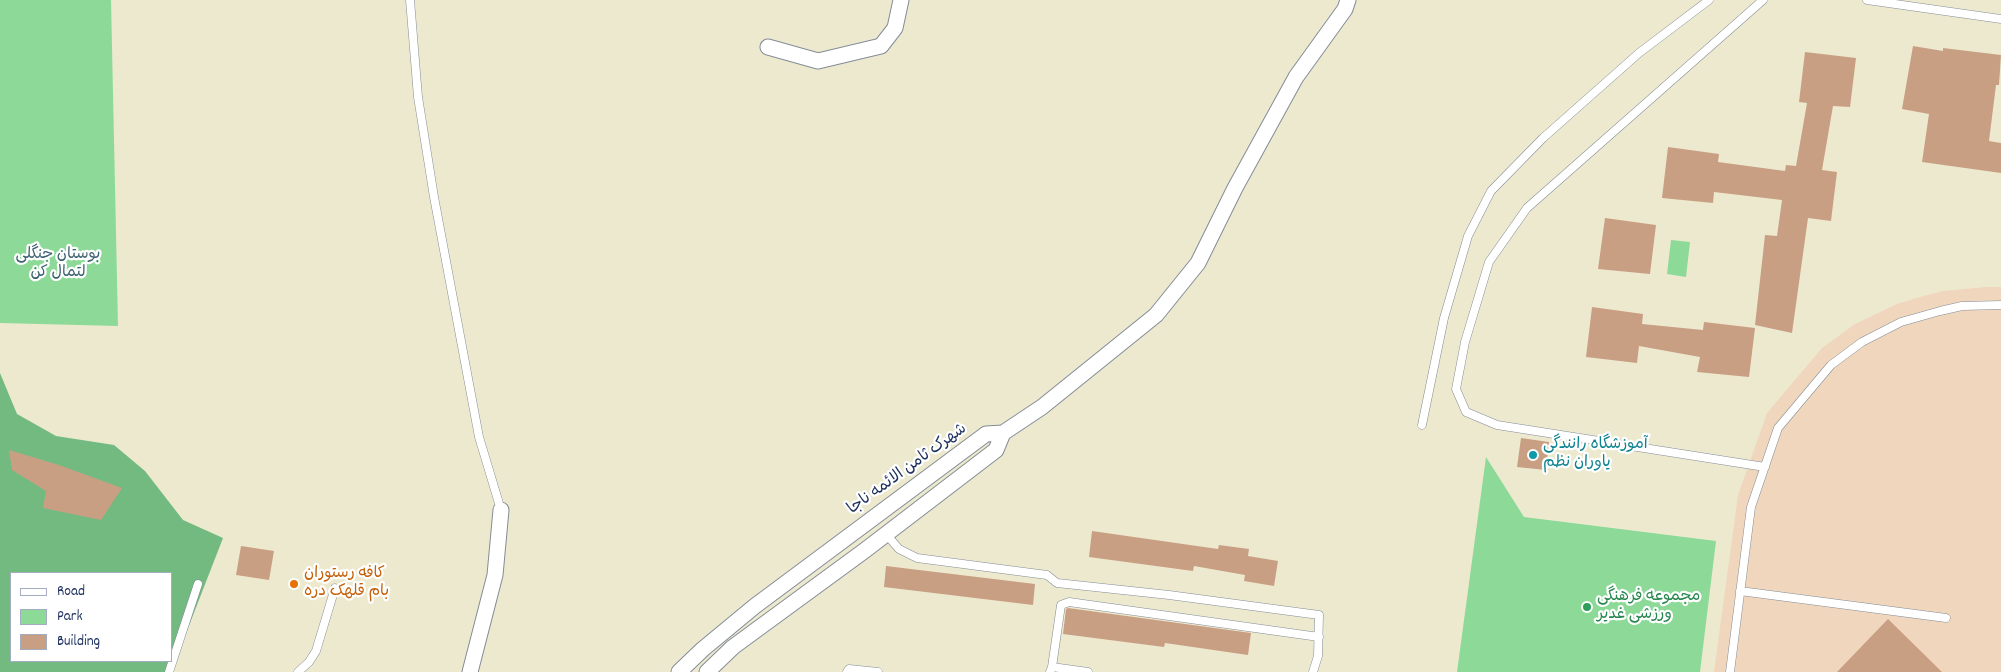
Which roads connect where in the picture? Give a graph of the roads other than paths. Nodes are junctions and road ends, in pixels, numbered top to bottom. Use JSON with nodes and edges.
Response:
{"nodes":[{"id":1,"x":410,"y":0,"type":"edge"},
{"id":2,"x":902,"y":0,"type":"edge"},
{"id":3,"x":1348,"y":0,"type":"edge"},
{"id":4,"x":1709,"y":0,"type":"edge"},
{"id":5,"x":1763,"y":0,"type":"edge"},
{"id":6,"x":1867,"y":0,"type":"edge"},
{"id":7,"x":2001,"y":19,"type":"edge"},
{"id":8,"x":768,"y":48,"type":"dead end"},
{"id":9,"x":2001,"y":305,"type":"edge"},
{"id":10,"x":1422,"y":425,"type":"dead end"},
{"id":11,"x":1003,"y":433,"type":"junction"},
{"id":12,"x":1764,"y":467,"type":"junction"},
{"id":13,"x":501,"y":510,"type":"joint"},
{"id":14,"x":873,"y":518,"type":"junction"},
{"id":15,"x":886,"y":534,"type":"junction"},
{"id":16,"x":198,"y":584,"type":"dead end"},
{"id":17,"x":335,"y":588,"type":"dead end"},
{"id":18,"x":1740,"y":591,"type":"junction"},
{"id":19,"x":1946,"y":618,"type":"dead end"},
{"id":20,"x":1319,"y":637,"type":"junction"},
{"id":21,"x":712,"y":641,"type":"junction"},
{"id":22,"x":724,"y":655,"type":"junction"},
{"id":23,"x":1051,"y":670,"type":"edge"},
{"id":24,"x":169,"y":672,"type":"edge"},
{"id":25,"x":298,"y":672,"type":"edge"},
{"id":26,"x":470,"y":672,"type":"edge"},
{"id":27,"x":678,"y":672,"type":"edge"},
{"id":28,"x":707,"y":672,"type":"edge"},
{"id":29,"x":847,"y":672,"type":"edge"},
{"id":30,"x":878,"y":672,"type":"edge"},
{"id":31,"x":1088,"y":672,"type":"edge"},
{"id":32,"x":1313,"y":672,"type":"edge"},
{"id":33,"x":1730,"y":672,"type":"edge"}],
"edges":[{"from":1,"to":13,"type":"lane"},
{"from":2,"to":8,"type":"street"},
{"from":3,"to":11,"type":"street"},
{"from":4,"to":10,"type":"lane"},
{"from":5,"to":12,"type":"lane"},
{"from":6,"to":7,"type":"lane"},
{"from":9,"to":12,"type":"lane"},
{"from":11,"to":14,"type":"street","name":"شهرک ثامن الائمه ناجا"},
{"from":11,"to":15,"type":"street"},
{"from":12,"to":18,"type":"lane"},
{"from":13,"to":26,"type":"street"},
{"from":14,"to":15,"type":"street"},
{"from":14,"to":21,"type":"street","name":"شهرک ثامن الائمه ناجا"},
{"from":15,"to":20,"type":"lane"},
{"from":15,"to":22,"type":"street"},
{"from":16,"to":24,"type":"lane"},
{"from":17,"to":25,"type":"lane"},
{"from":18,"to":19,"type":"lane"},
{"from":18,"to":33,"type":"lane"},
{"from":20,"to":23,"type":"lane"},
{"from":20,"to":32,"type":"lane"},
{"from":21,"to":22,"type":"street"},
{"from":21,"to":27,"type":"street","name":"شهرک ثامن الائمه ناجا"},
{"from":22,"to":28,"type":"street"},
{"from":23,"to":31,"type":"lane"},
{"from":29,"to":30,"type":"lane"}]}
